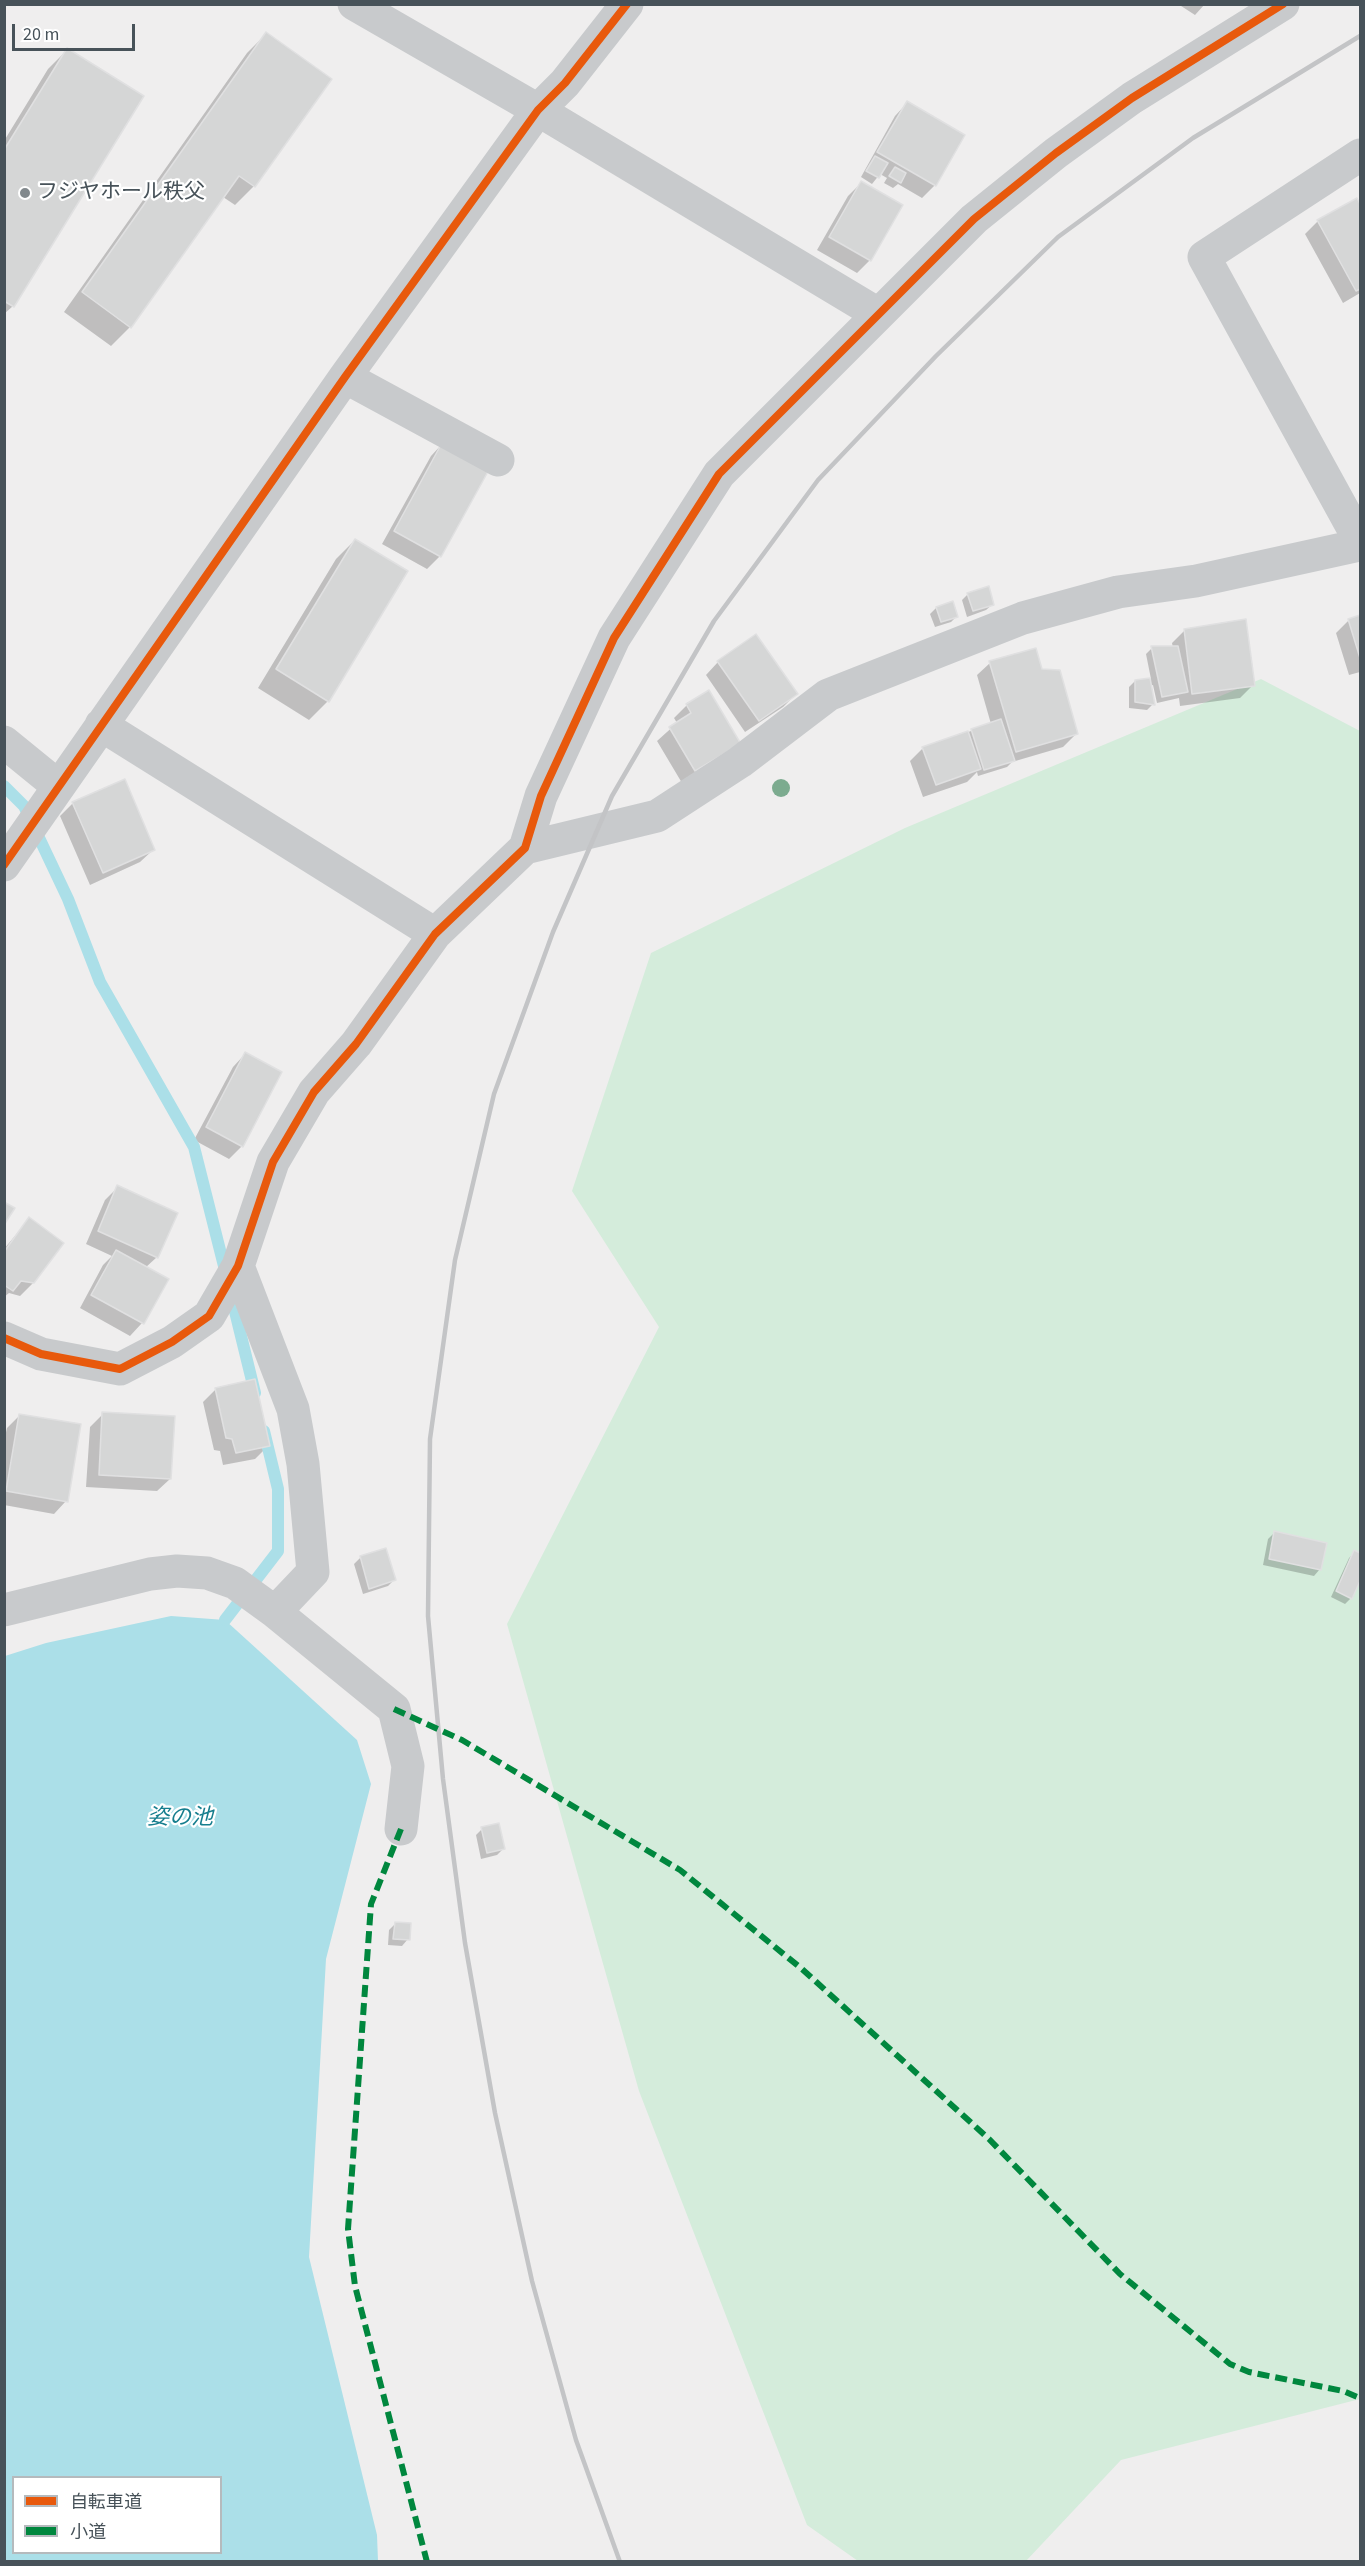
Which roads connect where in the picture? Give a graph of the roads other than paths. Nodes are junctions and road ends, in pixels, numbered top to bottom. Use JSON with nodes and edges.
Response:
{"nodes":[{"id":1,"x":354,"y":4,"type":"edge"},
{"id":2,"x":627,"y":4,"type":"edge"},
{"id":3,"x":1283,"y":4,"type":"edge"},
{"id":4,"x":538,"y":110,"type":"junction"},
{"id":5,"x":1360,"y":155,"type":"edge"},
{"id":6,"x":878,"y":314,"type":"junction"},
{"id":7,"x":345,"y":378,"type":"junction"},
{"id":8,"x":498,"y":460,"type":"dead end"},
{"id":9,"x":1360,"y":543,"type":"edge"},
{"id":10,"x":101,"y":725,"type":"junction"},
{"id":11,"x":4,"y":742,"type":"edge"},
{"id":12,"x":58,"y":786,"type":"junction"},
{"id":13,"x":525,"y":848,"type":"junction"},
{"id":14,"x":4,"y":865,"type":"edge"},
{"id":15,"x":435,"y":934,"type":"junction"},
{"id":16,"x":238,"y":1266,"type":"junction"},
{"id":17,"x":4,"y":1338,"type":"edge"},
{"id":18,"x":4,"y":1610,"type":"edge"},
{"id":19,"x":275,"y":1612,"type":"junction"},
{"id":20,"x":401,"y":1829,"type":"dead end"}],
"edges":[{"from":1,"to":4,"type":"street"},
{"from":2,"to":4,"type":"street"},
{"from":3,"to":6,"type":"street"},
{"from":4,"to":6,"type":"street"},
{"from":4,"to":7,"type":"street"},
{"from":5,"to":9,"type":"street"},
{"from":6,"to":13,"type":"street"},
{"from":7,"to":8,"type":"street"},
{"from":7,"to":10,"type":"street"},
{"from":9,"to":13,"type":"street"},
{"from":10,"to":12,"type":"street"},
{"from":10,"to":15,"type":"street"},
{"from":11,"to":12,"type":"street"},
{"from":12,"to":14,"type":"street"},
{"from":13,"to":15,"type":"street"},
{"from":15,"to":16,"type":"street"},
{"from":16,"to":17,"type":"street"},
{"from":16,"to":19,"type":"street"},
{"from":18,"to":19,"type":"street"},
{"from":19,"to":20,"type":"street"}]}
